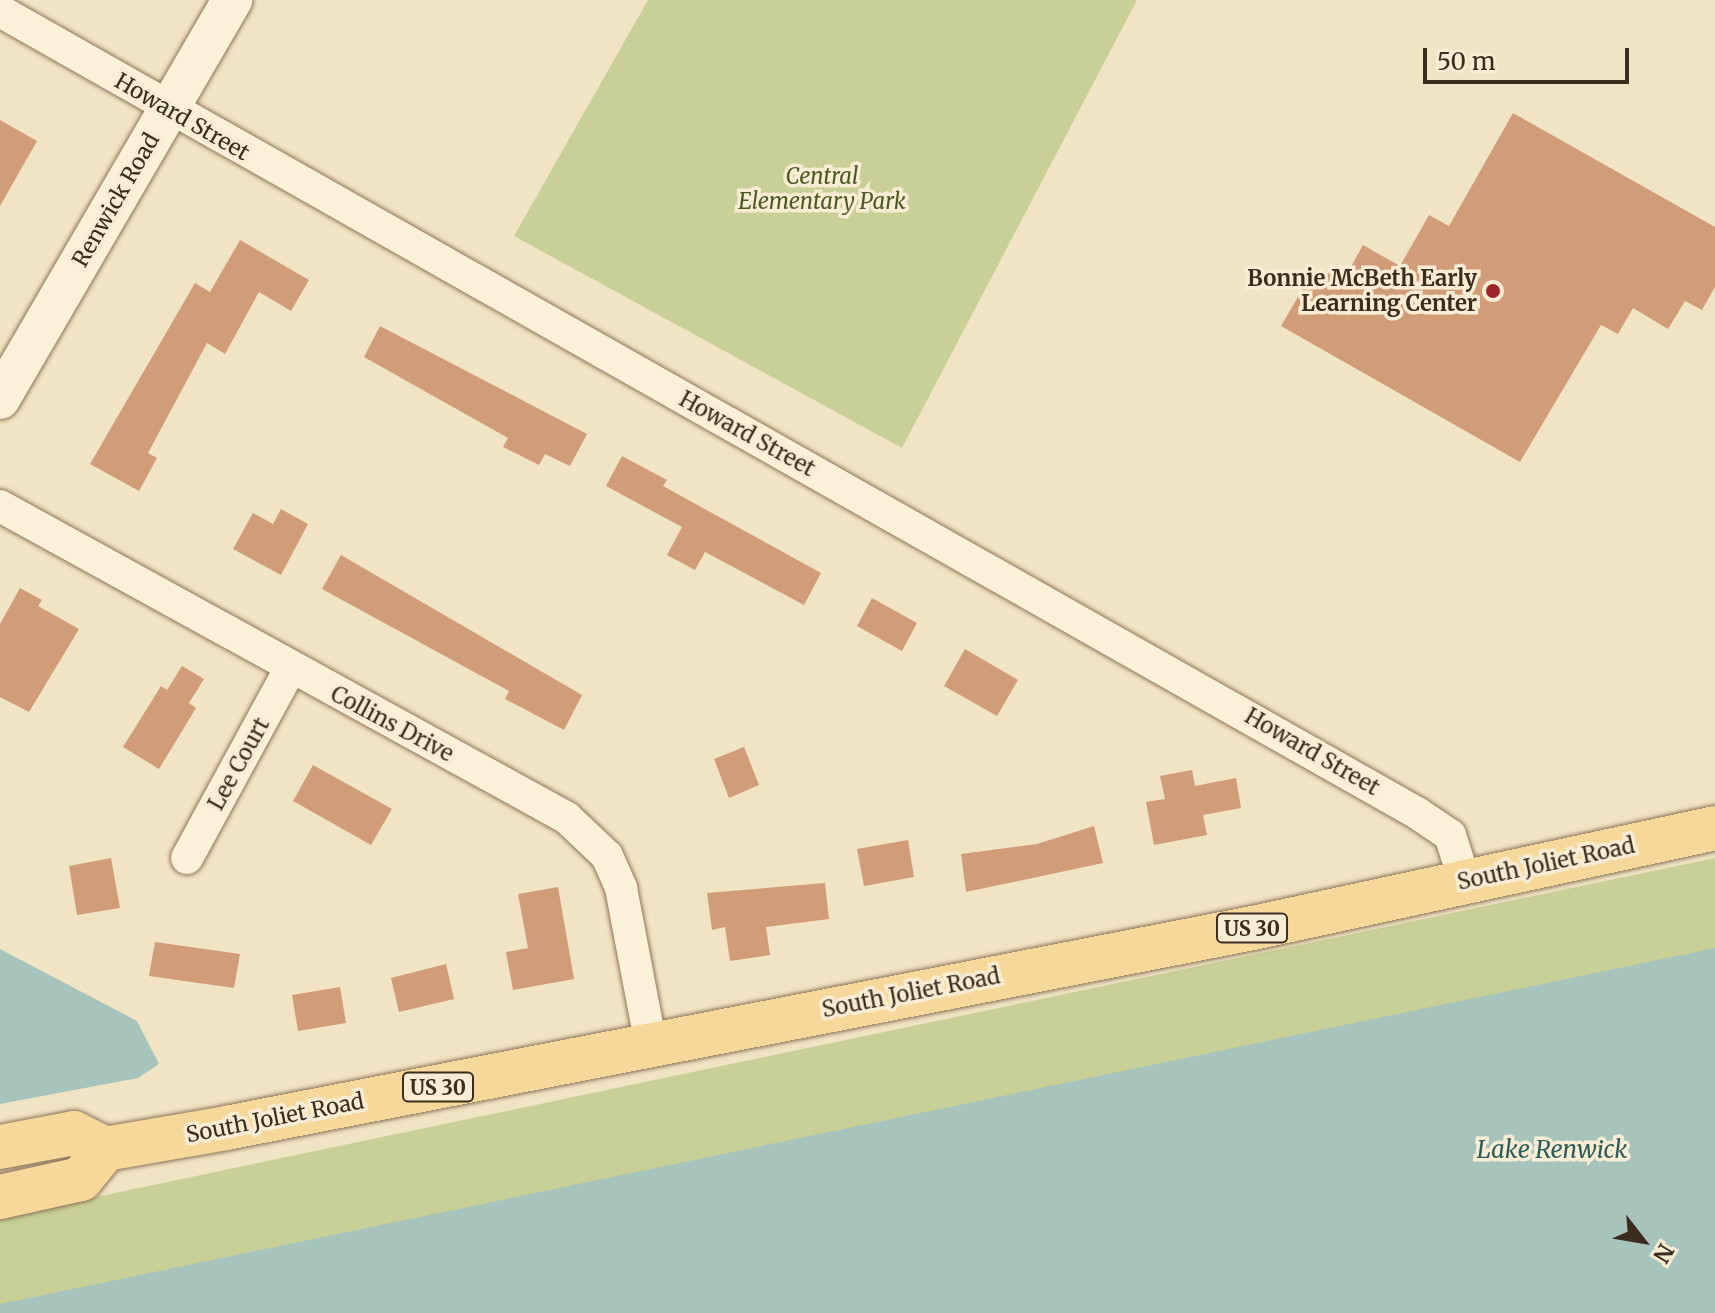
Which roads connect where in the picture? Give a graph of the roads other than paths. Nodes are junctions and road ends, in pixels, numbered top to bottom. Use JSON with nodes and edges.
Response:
{"nodes":[{"id":1,"x":232,"y":0,"type":"edge"},
{"id":2,"x":0,"y":11,"type":"edge"},
{"id":3,"x":168,"y":110,"type":"junction"},
{"id":4,"x":0,"y":399,"type":"edge"},
{"id":5,"x":0,"y":506,"type":"edge"},
{"id":6,"x":290,"y":669,"type":"junction"},
{"id":7,"x":1715,"y":828,"type":"edge"},
{"id":8,"x":187,"y":858,"type":"dead end"},
{"id":9,"x":1465,"y":882,"type":"junction"},
{"id":10,"x":651,"y":1046,"type":"junction"},
{"id":11,"x":0,"y":1147,"type":"edge"},
{"id":12,"x":105,"y":1149,"type":"junction"},
{"id":13,"x":0,"y":1197,"type":"edge"}],
"edges":[{"from":1,"to":3,"type":"street","name":"Renwick Road"},
{"from":2,"to":3,"type":"street","name":"Howard Street"},
{"from":3,"to":4,"type":"street","name":"Renwick Road"},
{"from":3,"to":9,"type":"street","name":"Howard Street"},
{"from":5,"to":6,"type":"street","name":"Collins Drive"},
{"from":6,"to":8,"type":"street","name":"Lee Court"},
{"from":6,"to":10,"type":"street","name":"Collins Drive"},
{"from":7,"to":9,"type":"main road","name":"South Joliet Road","number":"US 30"},
{"from":9,"to":10,"type":"main road","name":"South Joliet Road","number":"US 30"},
{"from":10,"to":12,"type":"main road","name":"South Joliet Road","number":"US 30"},
{"from":11,"to":12,"type":"main road"},
{"from":12,"to":13,"type":"main road"}]}
